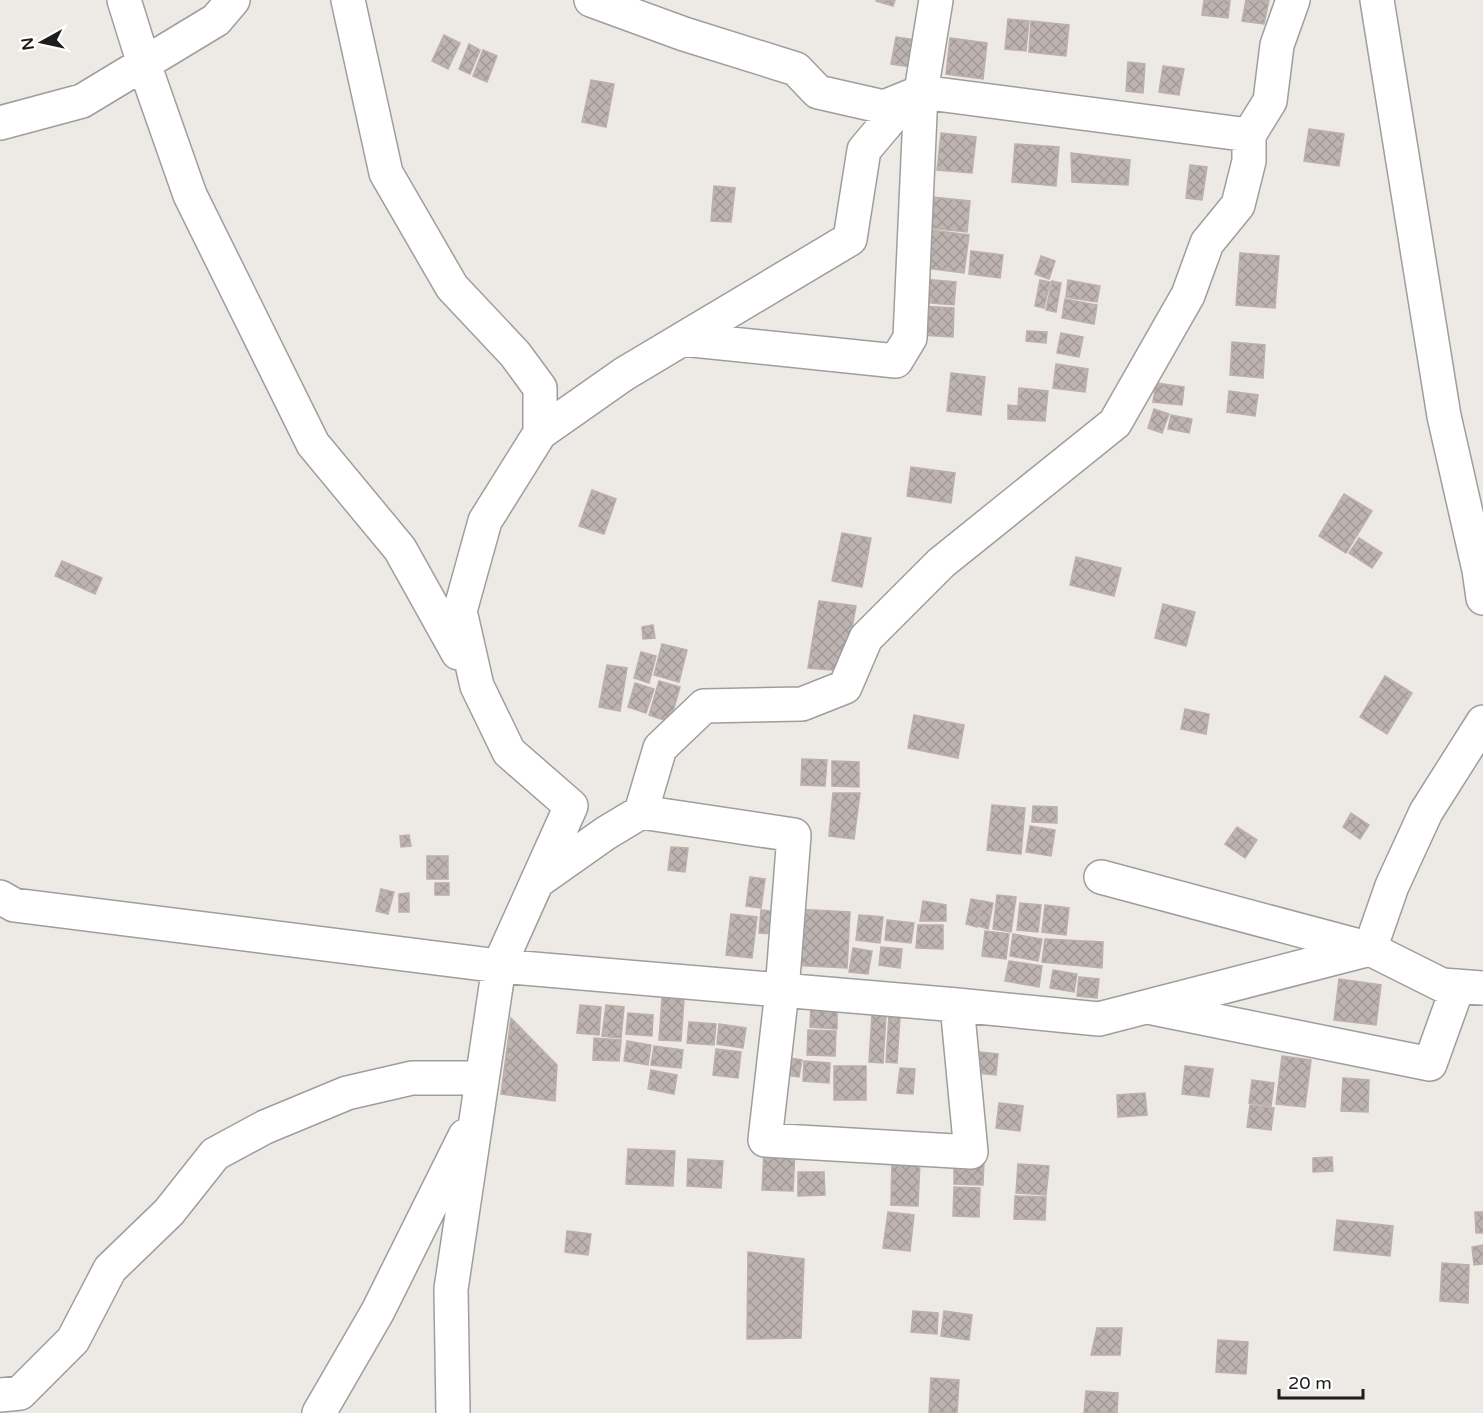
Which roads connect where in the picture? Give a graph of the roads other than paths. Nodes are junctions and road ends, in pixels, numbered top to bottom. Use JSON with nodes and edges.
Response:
{"nodes":[{"id":1,"x":124,"y":0,"type":"edge"},
{"id":2,"x":233,"y":0,"type":"edge"},
{"id":3,"x":348,"y":0,"type":"edge"},
{"id":4,"x":591,"y":0,"type":"edge"},
{"id":5,"x":936,"y":0,"type":"edge"},
{"id":6,"x":1293,"y":0,"type":"edge"},
{"id":7,"x":1377,"y":0,"type":"edge"},
{"id":8,"x":144,"y":64,"type":"junction"},
{"id":9,"x":921,"y":92,"type":"junction"},
{"id":10,"x":0,"y":123,"type":"edge"},
{"id":11,"x":1249,"y":135,"type":"junction"},
{"id":12,"x":683,"y":339,"type":"junction"},
{"id":13,"x":540,"y":432,"type":"junction"},
{"id":14,"x":1483,"y":598,"type":"edge"},
{"id":15,"x":477,"y":687,"type":"junction"},
{"id":16,"x":1483,"y":722,"type":"edge"},
{"id":17,"x":640,"y":812,"type":"junction"},
{"id":18,"x":1101,"y":877,"type":"dead end"},
{"id":19,"x":538,"y":881,"type":"junction"},
{"id":20,"x":0,"y":897,"type":"edge"},
{"id":21,"x":1370,"y":950,"type":"junction"},
{"id":22,"x":499,"y":966,"type":"junction"},
{"id":23,"x":1470,"y":987,"type":"edge"},
{"id":24,"x":782,"y":991,"type":"junction"},
{"id":25,"x":957,"y":1005,"type":"junction"},
{"id":26,"x":1146,"y":1007,"type":"junction"},
{"id":27,"x":482,"y":1078,"type":"junction"},
{"id":28,"x":478,"y":1110,"type":"junction"},
{"id":29,"x":0,"y":1395,"type":"edge"},
{"id":30,"x":319,"y":1413,"type":"edge"},
{"id":31,"x":453,"y":1413,"type":"edge"}],
"edges":[{"from":1,"to":8,"type":"street"},
{"from":2,"to":8,"type":"street"},
{"from":3,"to":13,"type":"street"},
{"from":4,"to":9,"type":"street"},
{"from":5,"to":9,"type":"street"},
{"from":6,"to":11,"type":"street"},
{"from":7,"to":14,"type":"street"},
{"from":8,"to":10,"type":"street"},
{"from":8,"to":15,"type":"street"},
{"from":9,"to":11,"type":"street"},
{"from":9,"to":12,"type":"street"},
{"from":9,"to":12,"type":"street"},
{"from":11,"to":17,"type":"street"},
{"from":12,"to":13,"type":"street"},
{"from":13,"to":15,"type":"street"},
{"from":15,"to":19,"type":"street"},
{"from":16,"to":21,"type":"street"},
{"from":17,"to":19,"type":"street"},
{"from":17,"to":24,"type":"street"},
{"from":18,"to":21,"type":"street"},
{"from":19,"to":22,"type":"street"},
{"from":20,"to":22,"type":"street"},
{"from":21,"to":23,"type":"street"},
{"from":21,"to":26,"type":"street"},
{"from":22,"to":24,"type":"street"},
{"from":22,"to":27,"type":"street"},
{"from":23,"to":26,"type":"street"},
{"from":24,"to":25,"type":"street"},
{"from":24,"to":25,"type":"street"},
{"from":25,"to":26,"type":"street"},
{"from":27,"to":28,"type":"street"},
{"from":27,"to":29,"type":"street"},
{"from":28,"to":30,"type":"street"},
{"from":28,"to":31,"type":"street"}]}
